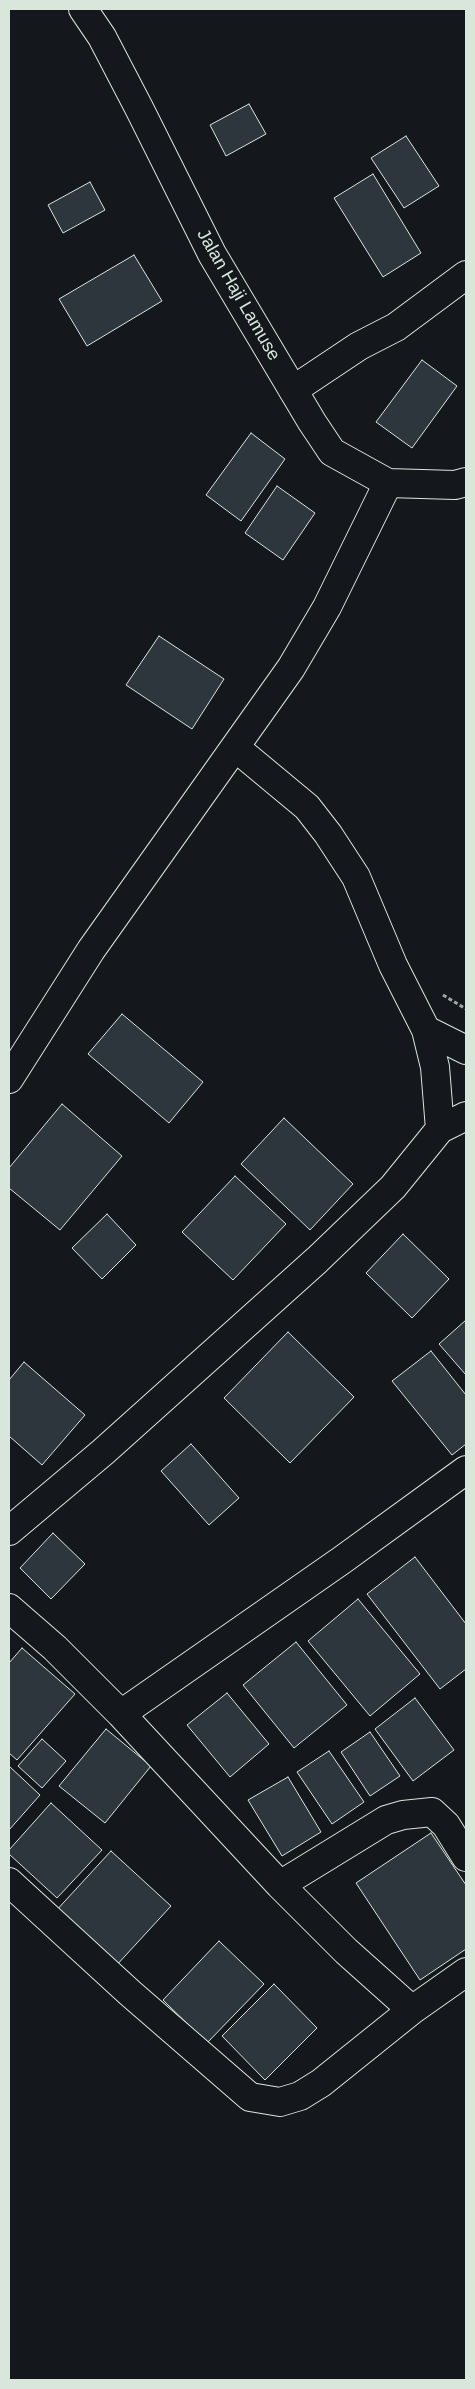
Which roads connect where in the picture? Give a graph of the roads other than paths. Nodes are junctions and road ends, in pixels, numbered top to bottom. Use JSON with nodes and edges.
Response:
{"nodes":[{"id":1,"x":83,"y":9,"type":"edge"},
{"id":2,"x":466,"y":275,"type":"edge"},
{"id":3,"x":293,"y":390,"type":"junction"},
{"id":4,"x":466,"y":482,"type":"edge"},
{"id":5,"x":388,"y":483,"type":"junction"},
{"id":6,"x":236,"y":748,"type":"junction"},
{"id":7,"x":426,"y":1030,"type":"junction"},
{"id":8,"x":466,"y":1050,"type":"edge"},
{"id":9,"x":9,"y":1079,"type":"edge"},
{"id":10,"x":466,"y":1116,"type":"edge"},
{"id":11,"x":440,"y":1130,"type":"junction"},
{"id":12,"x":466,"y":1470,"type":"edge"},
{"id":13,"x":9,"y":1531,"type":"edge"},
{"id":14,"x":9,"y":1608,"type":"edge"},
{"id":15,"x":120,"y":1714,"type":"junction"},
{"id":16,"x":466,"y":1857,"type":"edge"},
{"id":17,"x":9,"y":1882,"type":"edge"},
{"id":18,"x":280,"y":1885,"type":"junction"},
{"id":19,"x":466,"y":1972,"type":"edge"},
{"id":20,"x":412,"y":2010,"type":"junction"}],
"edges":[{"from":1,"to":3,"type":"street","name":"Jalan Haji Lamuse"},
{"from":2,"to":3,"type":"street"},
{"from":3,"to":5,"type":"street","name":"Jalan Haji Lamuse"},
{"from":4,"to":5,"type":"street","name":"Jalan Haji Lamuse"},
{"from":5,"to":6,"type":"street"},
{"from":6,"to":7,"type":"street"},
{"from":6,"to":9,"type":"street"},
{"from":7,"to":8,"type":"street"},
{"from":7,"to":11,"type":"street"},
{"from":10,"to":11,"type":"street"},
{"from":11,"to":13,"type":"street"},
{"from":12,"to":15,"type":"street"},
{"from":14,"to":15,"type":"street"},
{"from":15,"to":18,"type":"street"},
{"from":16,"to":18,"type":"street"},
{"from":17,"to":20,"type":"street"},
{"from":18,"to":20,"type":"street"},
{"from":19,"to":20,"type":"street"}]}
